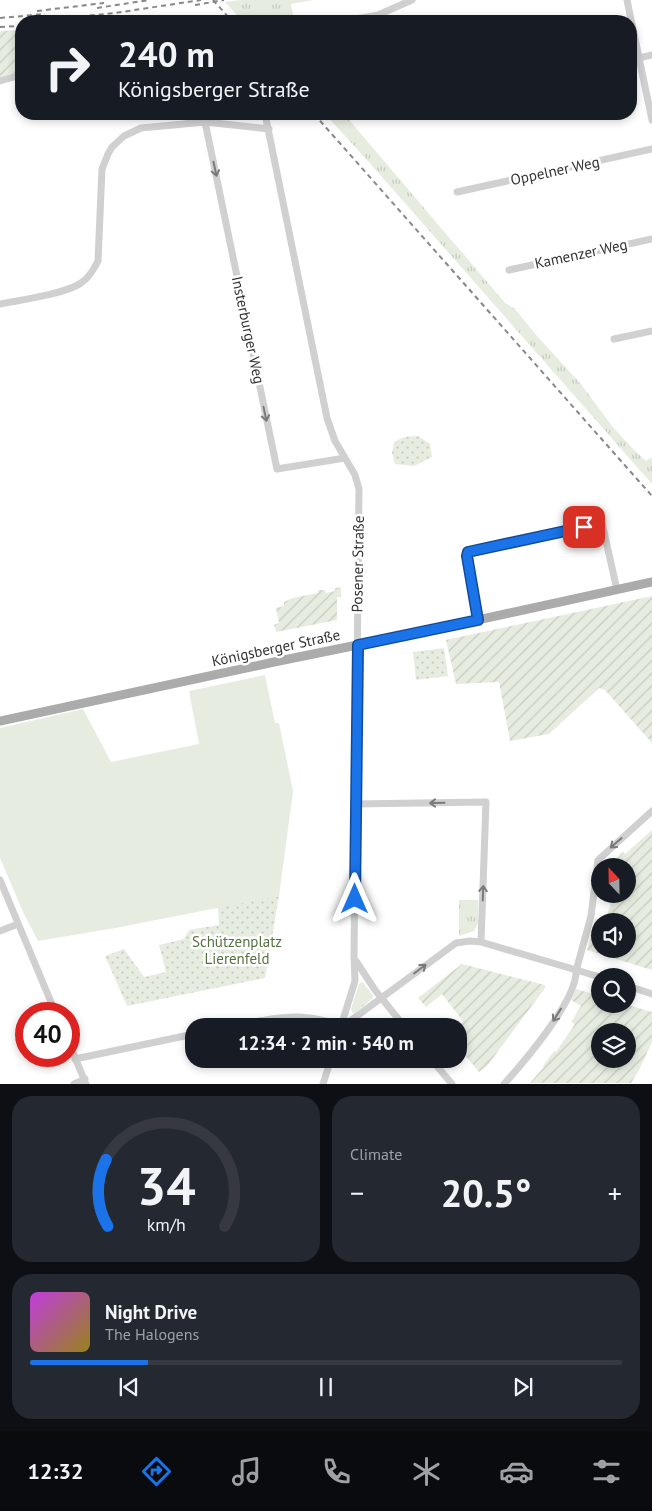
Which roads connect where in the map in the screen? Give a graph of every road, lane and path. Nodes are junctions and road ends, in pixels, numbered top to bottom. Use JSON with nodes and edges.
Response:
{"nodes":[{"id":1,"x":412,"y":0,"type":"edge"},
{"id":2,"x":627,"y":0,"type":"edge"},
{"id":3,"x":378,"y":15,"type":"edge"},
{"id":4,"x":629,"y":15,"type":"edge"},
{"id":5,"x":652,"y":55,"type":"edge"},
{"id":6,"x":637,"y":59,"type":"edge"},
{"id":7,"x":637,"y":66,"type":"edge"},
{"id":8,"x":15,"y":77,"type":"edge"},
{"id":9,"x":0,"y":81,"type":"edge"},
{"id":10,"x":267,"y":120,"type":"edge"},
{"id":11,"x":652,"y":120,"type":"edge"},
{"id":12,"x":205,"y":122,"type":"junction"},
{"id":13,"x":269,"y":129,"type":"junction"},
{"id":14,"x":652,"y":150,"type":"edge"},
{"id":15,"x":457,"y":192,"type":"dead end"},
{"id":16,"x":652,"y":239,"type":"edge"},
{"id":17,"x":509,"y":270,"type":"dead end"},
{"id":18,"x":0,"y":304,"type":"edge"},
{"id":19,"x":652,"y":331,"type":"edge"},
{"id":20,"x":614,"y":339,"type":"dead end"},
{"id":21,"x":345,"y":458,"type":"junction"},
{"id":22,"x":652,"y":582,"type":"edge"},
{"id":23,"x":617,"y":590,"type":"junction"},
{"id":24,"x":478,"y":620,"type":"junction"},
{"id":25,"x":358,"y":645,"type":"junction"},
{"id":26,"x":0,"y":721,"type":"edge"},
{"id":27,"x":355,"y":804,"type":"junction"},
{"id":28,"x":652,"y":811,"type":"edge"},
{"id":29,"x":0,"y":880,"type":"edge"},
{"id":30,"x":18,"y":924,"type":"junction"},
{"id":31,"x":0,"y":931,"type":"edge"},
{"id":32,"x":481,"y":942,"type":"junction"},
{"id":33,"x":354,"y":956,"type":"junction"},
{"id":34,"x":576,"y":971,"type":"junction"},
{"id":35,"x":591,"y":975,"type":"edge"},
{"id":36,"x":636,"y":989,"type":"edge"},
{"id":37,"x":652,"y":994,"type":"edge"},
{"id":38,"x":381,"y":998,"type":"junction"},
{"id":39,"x":51,"y":1002,"type":"edge"},
{"id":40,"x":278,"y":1018,"type":"edge"},
{"id":41,"x":307,"y":1018,"type":"edge"},
{"id":42,"x":344,"y":1018,"type":"edge"},
{"id":43,"x":355,"y":1018,"type":"edge"},
{"id":44,"x":397,"y":1018,"type":"edge"},
{"id":45,"x":185,"y":1036,"type":"edge"},
{"id":46,"x":80,"y":1058,"type":"edge"},
{"id":47,"x":79,"y":1067,"type":"edge"},
{"id":48,"x":328,"y":1068,"type":"edge"},
{"id":49,"x":439,"y":1068,"type":"edge"},
{"id":50,"x":85,"y":1081,"type":"edge"},
{"id":51,"x":74,"y":1084,"type":"edge"},
{"id":52,"x":323,"y":1084,"type":"edge"},
{"id":53,"x":452,"y":1084,"type":"edge"},
{"id":54,"x":504,"y":1084,"type":"edge"}],
"edges":[{"from":1,"to":3,"type":"street"},
{"from":2,"to":4,"type":"street"},
{"from":5,"to":6,"type":"street"},
{"from":7,"to":11,"type":"street"},
{"from":8,"to":9,"type":"street"},
{"from":10,"to":13,"type":"street","name":"Posener Straße"},
{"from":12,"to":13,"type":"street"},
{"from":12,"to":18,"type":"street"},
{"from":12,"to":21,"type":"street","name":"Insterburger Weg","one_way":true},
{"from":13,"to":21,"type":"street","name":"Posener Straße"},
{"from":14,"to":15,"type":"street","name":"Oppelner Weg"},
{"from":16,"to":17,"type":"street","name":"Kamenzer Weg"},
{"from":19,"to":20,"type":"street"},
{"from":21,"to":25,"type":"street","name":"Posener Straße"},
{"from":22,"to":23,"type":"main road","name":"Königsberger Straße"},
{"from":23,"to":24,"type":"main road","name":"Königsberger Straße"},
{"from":23,"to":24,"type":"street"},
{"from":24,"to":25,"type":"main road","name":"Königsberger Straße"},
{"from":25,"to":26,"type":"main road","name":"Königsberger Straße"},
{"from":25,"to":27,"type":"street","name":"Posener Straße"},
{"from":32,"to":27,"type":"street","one_way":true},
{"from":27,"to":33,"type":"street","name":"Posener Straße"},
{"from":28,"to":34,"type":"street","one_way":true},
{"from":29,"to":30,"type":"street"},
{"from":30,"to":31,"type":"street"},
{"from":30,"to":39,"type":"street"},
{"from":32,"to":34,"type":"street"},
{"from":38,"to":32,"type":"street","one_way":true},
{"from":33,"to":38,"type":"street"},
{"from":33,"to":42,"type":"street","name":"Posener Straße"},
{"from":34,"to":35,"type":"street"},
{"from":34,"to":54,"type":"street","one_way":true},
{"from":36,"to":37,"type":"street"},
{"from":38,"to":43,"type":"street"},
{"from":38,"to":44,"type":"street"},
{"from":40,"to":41,"type":"street"},
{"from":45,"to":46,"type":"street"},
{"from":47,"to":50,"type":"street"},
{"from":48,"to":52,"type":"street"},
{"from":49,"to":53,"type":"street"},
{"from":50,"to":51,"type":"street"}]}
